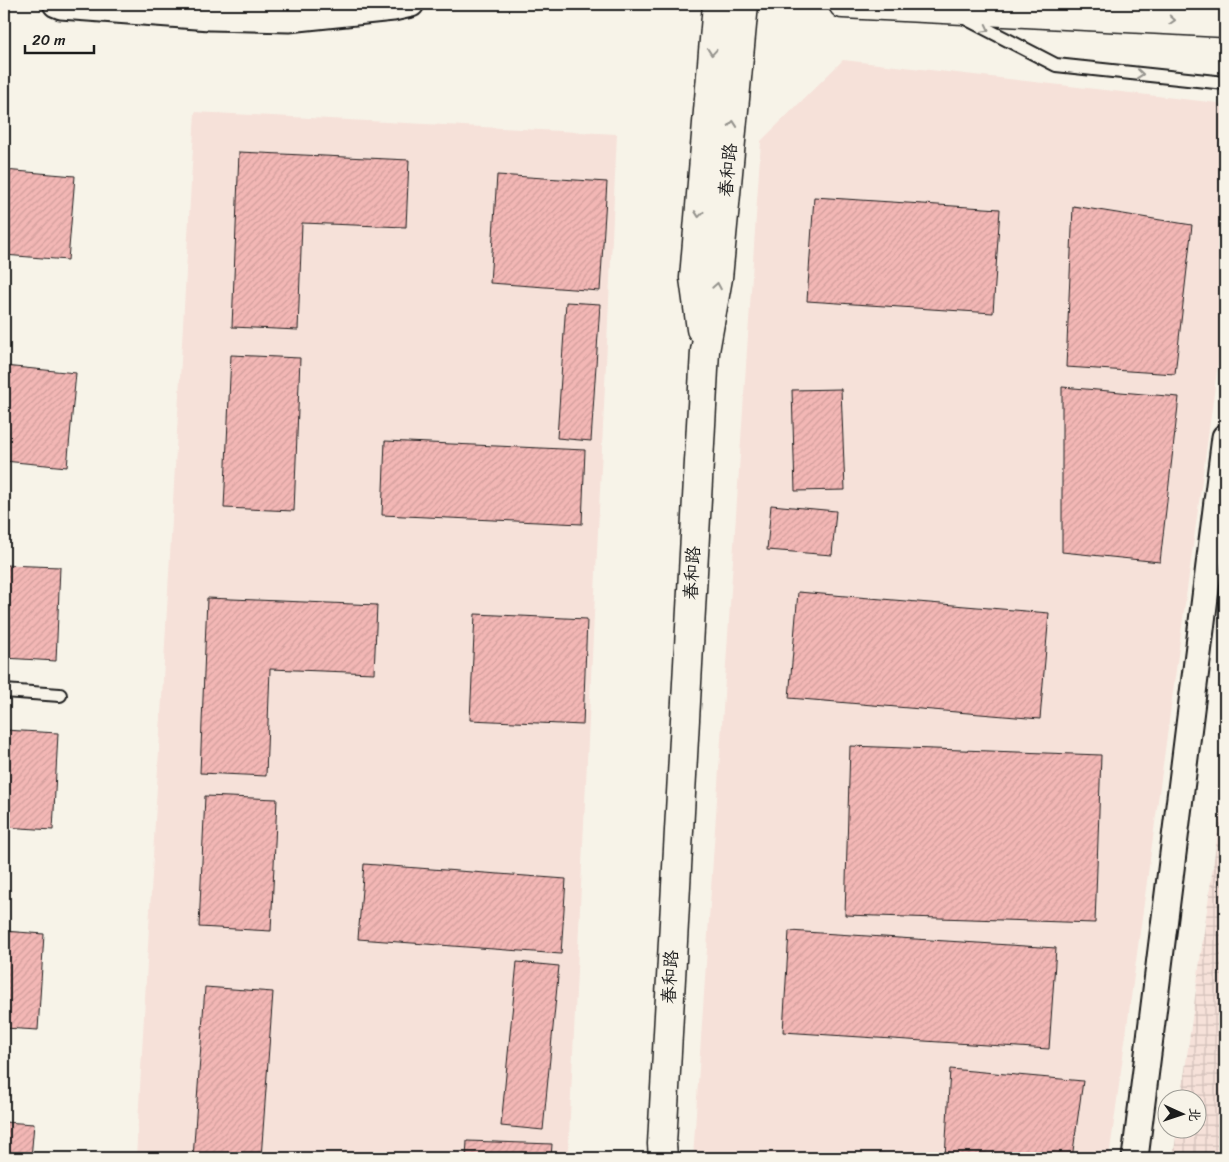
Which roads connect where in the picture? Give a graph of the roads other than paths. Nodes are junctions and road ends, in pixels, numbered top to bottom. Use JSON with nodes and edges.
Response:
{"nodes":[{"id":1,"x":56,"y":4,"type":"edge"},
{"id":2,"x":411,"y":4,"type":"edge"},
{"id":3,"x":716,"y":4,"type":"edge"},
{"id":4,"x":744,"y":4,"type":"edge"},
{"id":5,"x":843,"y":4,"type":"edge"},
{"id":6,"x":943,"y":7,"type":"junction"},
{"id":7,"x":1225,"y":23,"type":"edge"},
{"id":8,"x":1225,"y":83,"type":"edge"},
{"id":9,"x":705,"y":351,"type":"junction"},
{"id":10,"x":1225,"y":437,"type":"edge"},
{"id":11,"x":4,"y":690,"type":"edge"},
{"id":12,"x":60,"y":695,"type":"dead end"},
{"id":13,"x":661,"y":1154,"type":"edge"},
{"id":14,"x":1135,"y":1158,"type":"edge"}],
"edges":[{"from":1,"to":2,"type":"street"},
{"from":3,"to":9,"type":"street","one_way":true},
{"from":9,"to":4,"type":"street","name":"春和路","one_way":true},
{"from":5,"to":6,"type":"street"},
{"from":6,"to":7,"type":"street","one_way":true},
{"from":6,"to":8,"type":"lane","one_way":true},
{"from":9,"to":13,"type":"street","name":"春和路"},
{"from":10,"to":14,"type":"street"},
{"from":11,"to":12,"type":"lane"}]}
